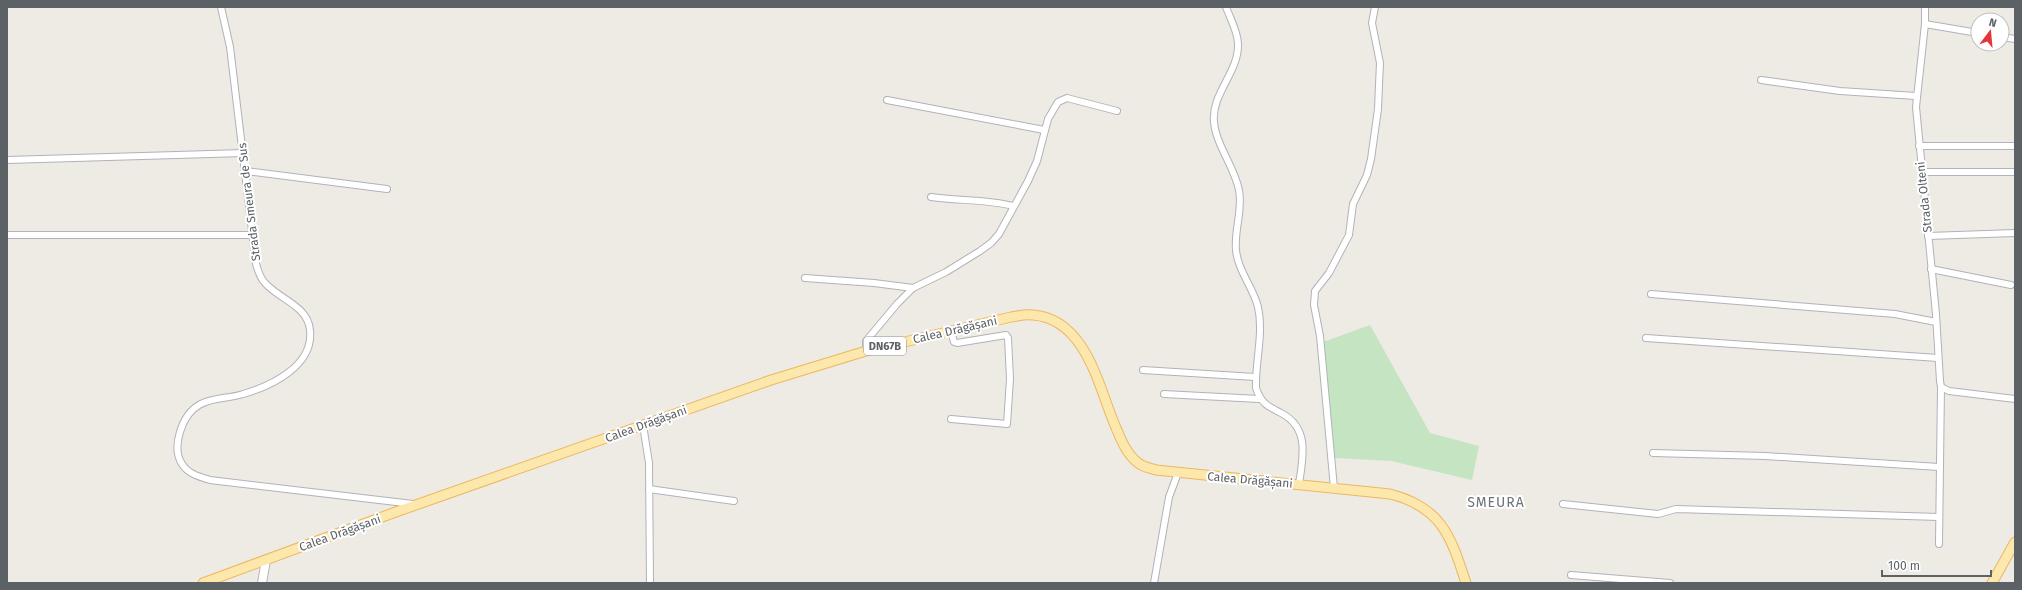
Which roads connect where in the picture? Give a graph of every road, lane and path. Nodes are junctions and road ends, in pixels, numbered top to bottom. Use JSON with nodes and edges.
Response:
{"nodes":[{"id":1,"x":221,"y":7,"type":"edge"},
{"id":2,"x":1226,"y":7,"type":"edge"},
{"id":3,"x":1375,"y":7,"type":"edge"},
{"id":4,"x":1925,"y":7,"type":"edge"},
{"id":5,"x":1925,"y":24,"type":"junction"},
{"id":6,"x":1970,"y":32,"type":"edge"},
{"id":7,"x":1761,"y":80,"type":"dead end"},
{"id":8,"x":1916,"y":96,"type":"junction"},
{"id":9,"x":887,"y":100,"type":"dead end"},
{"id":10,"x":1117,"y":111,"type":"dead end"},
{"id":11,"x":1044,"y":130,"type":"junction"},
{"id":12,"x":1919,"y":146,"type":"junction"},
{"id":13,"x":2015,"y":146,"type":"edge"},
{"id":14,"x":244,"y":154,"type":"junction"},
{"id":15,"x":7,"y":160,"type":"edge"},
{"id":16,"x":246,"y":171,"type":"junction"},
{"id":17,"x":1922,"y":172,"type":"junction"},
{"id":18,"x":2015,"y":172,"type":"edge"},
{"id":19,"x":387,"y":189,"type":"dead end"},
{"id":20,"x":931,"y":197,"type":"dead end"},
{"id":21,"x":1014,"y":206,"type":"junction"},
{"id":22,"x":2015,"y":233,"type":"edge"},
{"id":23,"x":7,"y":235,"type":"edge"},
{"id":24,"x":253,"y":235,"type":"junction"},
{"id":25,"x":1928,"y":236,"type":"junction"},
{"id":26,"x":1931,"y":269,"type":"junction"},
{"id":27,"x":805,"y":278,"type":"dead end"},
{"id":28,"x":2011,"y":285,"type":"dead end"},
{"id":29,"x":913,"y":288,"type":"junction"},
{"id":30,"x":1651,"y":294,"type":"dead end"},
{"id":31,"x":1936,"y":322,"type":"junction"},
{"id":32,"x":951,"y":331,"type":"junction"},
{"id":33,"x":1646,"y":338,"type":"dead end"},
{"id":34,"x":866,"y":351,"type":"junction"},
{"id":35,"x":1938,"y":358,"type":"junction"},
{"id":36,"x":1143,"y":370,"type":"dead end"},
{"id":37,"x":1255,"y":377,"type":"junction"},
{"id":38,"x":1941,"y":386,"type":"junction"},
{"id":39,"x":1164,"y":394,"type":"dead end"},
{"id":40,"x":1259,"y":399,"type":"junction"},
{"id":41,"x":2015,"y":400,"type":"edge"},
{"id":42,"x":951,"y":419,"type":"dead end"},
{"id":43,"x":643,"y":425,"type":"junction"},
{"id":44,"x":1653,"y":453,"type":"dead end"},
{"id":45,"x":1939,"y":467,"type":"junction"},
{"id":46,"x":1178,"y":473,"type":"junction"},
{"id":47,"x":1299,"y":484,"type":"junction"},
{"id":48,"x":1334,"y":488,"type":"junction"},
{"id":49,"x":649,"y":489,"type":"junction"},
{"id":50,"x":734,"y":501,"type":"dead end"},
{"id":51,"x":1563,"y":504,"type":"dead end"},
{"id":52,"x":417,"y":505,"type":"junction"},
{"id":53,"x":1939,"y":517,"type":"junction"},
{"id":54,"x":2015,"y":542,"type":"edge"},
{"id":55,"x":1939,"y":544,"type":"dead end"},
{"id":56,"x":266,"y":560,"type":"junction"},
{"id":57,"x":1571,"y":575,"type":"dead end"},
{"id":58,"x":203,"y":583,"type":"edge"},
{"id":59,"x":262,"y":583,"type":"edge"},
{"id":60,"x":650,"y":583,"type":"edge"},
{"id":61,"x":1154,"y":583,"type":"edge"},
{"id":62,"x":1466,"y":583,"type":"edge"},
{"id":63,"x":1670,"y":583,"type":"edge"},
{"id":64,"x":1992,"y":583,"type":"edge"}],
"edges":[{"from":1,"to":14,"type":"street","name":"Strada Smeura de Sus"},
{"from":2,"to":37,"type":"street"},
{"from":3,"to":48,"type":"street"},
{"from":4,"to":5,"type":"street","name":"Strada Olteni"},
{"from":5,"to":6,"type":"street"},
{"from":5,"to":8,"type":"street","name":"Strada Olteni"},
{"from":7,"to":8,"type":"street"},
{"from":8,"to":12,"type":"street","name":"Strada Olteni"},
{"from":9,"to":11,"type":"street"},
{"from":10,"to":11,"type":"street"},
{"from":11,"to":21,"type":"street"},
{"from":12,"to":13,"type":"street"},
{"from":12,"to":17,"type":"street","name":"Strada Olteni"},
{"from":14,"to":15,"type":"street"},
{"from":14,"to":16,"type":"street","name":"Strada Smeura de Sus"},
{"from":16,"to":19,"type":"street"},
{"from":16,"to":24,"type":"street","name":"Strada Smeura de Sus"},
{"from":17,"to":18,"type":"street"},
{"from":17,"to":25,"type":"street","name":"Strada Olteni"},
{"from":20,"to":21,"type":"street"},
{"from":21,"to":29,"type":"street"},
{"from":22,"to":25,"type":"street"},
{"from":23,"to":24,"type":"street"},
{"from":24,"to":52,"type":"street","name":"Strada Smeura de Sus"},
{"from":25,"to":26,"type":"street","name":"Strada Olteni"},
{"from":26,"to":28,"type":"street"},
{"from":26,"to":31,"type":"street","name":"Strada Olteni"},
{"from":27,"to":29,"type":"street"},
{"from":29,"to":34,"type":"street"},
{"from":30,"to":31,"type":"street"},
{"from":31,"to":35,"type":"street","name":"Strada Olteni"},
{"from":32,"to":34,"type":"main road","name":"Calea Drăgășani","number":"DN67B"},
{"from":32,"to":42,"type":"street"},
{"from":32,"to":46,"type":"main road","name":"Calea Drăgășani","number":"DN67B"},
{"from":33,"to":35,"type":"street"},
{"from":34,"to":43,"type":"main road","name":"Calea Drăgășani","number":"DN67B"},
{"from":35,"to":38,"type":"street","name":"Strada Olteni"},
{"from":36,"to":37,"type":"street"},
{"from":37,"to":40,"type":"street"},
{"from":38,"to":41,"type":"street"},
{"from":38,"to":45,"type":"street","name":"Strada Olteni"},
{"from":39,"to":40,"type":"street"},
{"from":40,"to":47,"type":"street"},
{"from":43,"to":49,"type":"street"},
{"from":43,"to":52,"type":"main road","name":"Calea Drăgășani","number":"DN67B"},
{"from":44,"to":45,"type":"street"},
{"from":45,"to":53,"type":"street","name":"Strada Olteni"},
{"from":46,"to":47,"type":"main road","name":"Calea Drăgășani","number":"DN67B"},
{"from":46,"to":61,"type":"street"},
{"from":47,"to":48,"type":"main road","name":"Calea Drăgășani","number":"DN67B"},
{"from":48,"to":62,"type":"main road","name":"Calea Drăgășani","number":"DN67B"},
{"from":49,"to":50,"type":"street"},
{"from":49,"to":60,"type":"street"},
{"from":51,"to":53,"type":"street"},
{"from":52,"to":56,"type":"main road","name":"Calea Drăgășani","number":"DN67B"},
{"from":53,"to":55,"type":"street","name":"Strada Olteni"},
{"from":54,"to":64,"type":"main road"},
{"from":56,"to":58,"type":"main road","name":"Calea Drăgășani","number":"DN67B"},
{"from":56,"to":59,"type":"street"},
{"from":57,"to":63,"type":"street"}]}
